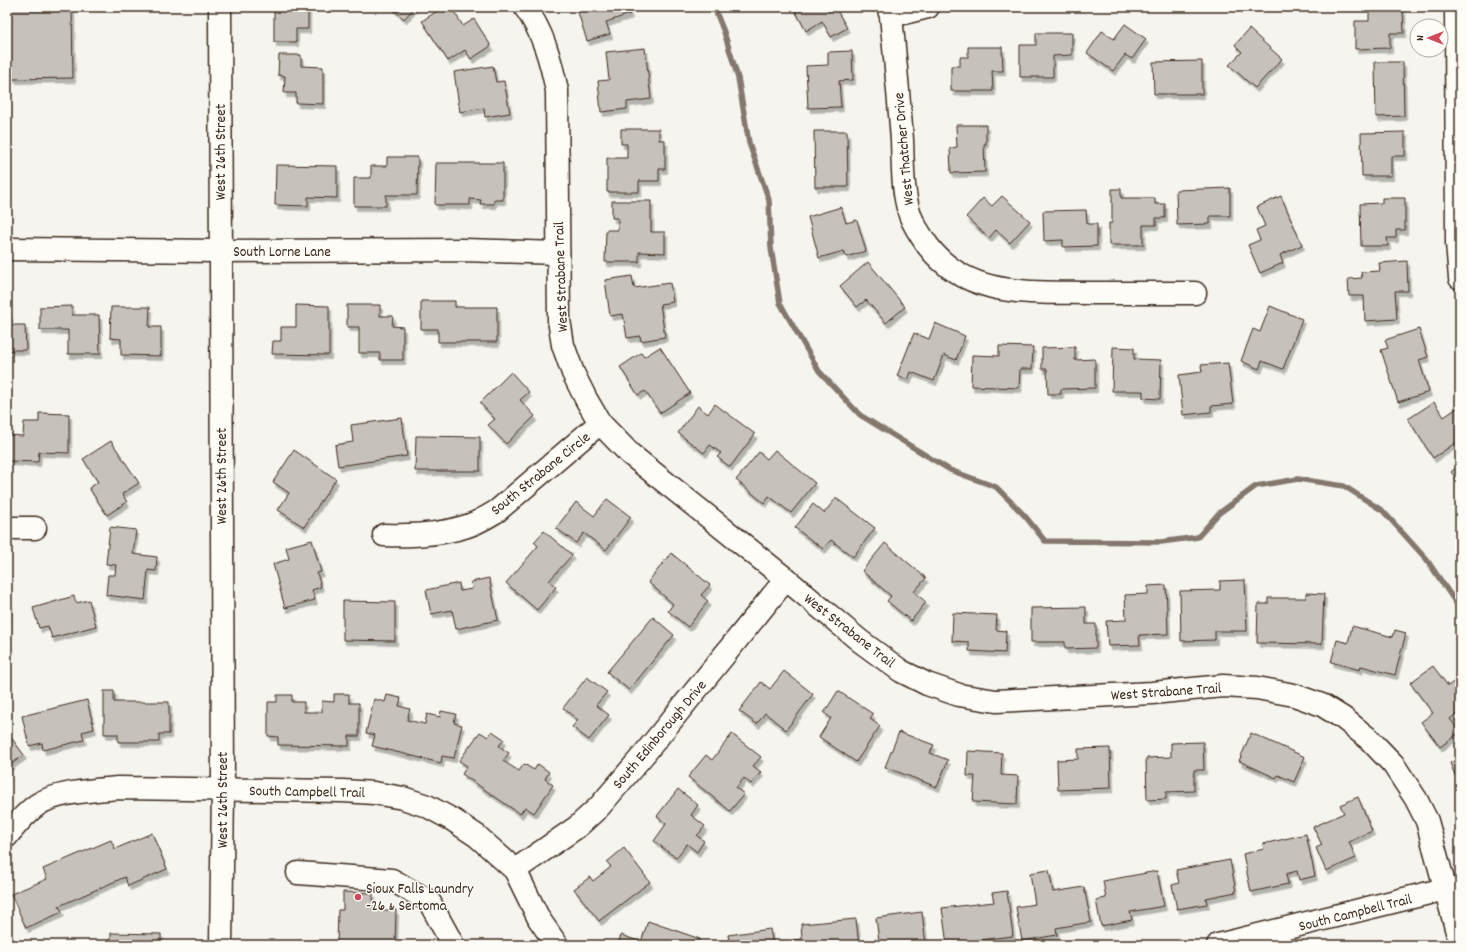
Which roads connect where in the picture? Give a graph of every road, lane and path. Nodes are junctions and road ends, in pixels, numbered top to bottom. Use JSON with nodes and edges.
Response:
{"nodes":[{"id":1,"x":220,"y":7,"type":"edge"},
{"id":2,"x":525,"y":7,"type":"edge"},
{"id":3,"x":928,"y":7,"type":"edge"},
{"id":4,"x":1456,"y":7,"type":"edge"},
{"id":5,"x":889,"y":12,"type":"edge"},
{"id":6,"x":1458,"y":243,"type":"edge"},
{"id":7,"x":7,"y":249,"type":"edge"},
{"id":8,"x":221,"y":251,"type":"junction"},
{"id":9,"x":558,"y":252,"type":"junction"},
{"id":10,"x":1460,"y":278,"type":"edge"},
{"id":11,"x":1194,"y":293,"type":"dead end"},
{"id":12,"x":600,"y":423,"type":"junction"},
{"id":13,"x":7,"y":528,"type":"edge"},
{"id":14,"x":35,"y":528,"type":"dead end"},
{"id":15,"x":384,"y":535,"type":"dead end"},
{"id":16,"x":786,"y":579,"type":"junction"},
{"id":17,"x":222,"y":789,"type":"junction"},
{"id":18,"x":7,"y":836,"type":"edge"},
{"id":19,"x":514,"y":870,"type":"junction"},
{"id":20,"x":298,"y":873,"type":"dead end"},
{"id":21,"x":1445,"y":889,"type":"junction"},
{"id":22,"x":1460,"y":943,"type":"edge"},
{"id":23,"x":221,"y":945,"type":"edge"},
{"id":24,"x":453,"y":945,"type":"edge"},
{"id":25,"x":557,"y":945,"type":"edge"},
{"id":26,"x":1218,"y":945,"type":"edge"}],
"edges":[{"from":1,"to":8,"type":"street","name":"West 26th Street"},
{"from":2,"to":9,"type":"street","name":"West Strabane Trail"},
{"from":3,"to":5,"type":"street"},
{"from":4,"to":6,"type":"street"},
{"from":5,"to":11,"type":"street","name":"West Thatcher Drive"},
{"from":6,"to":10,"type":"street"},
{"from":7,"to":8,"type":"street","name":"South Lorne Lane"},
{"from":8,"to":9,"type":"street","name":"South Lorne Lane"},
{"from":8,"to":17,"type":"street","name":"West 26th Street"},
{"from":9,"to":12,"type":"street","name":"West Strabane Trail"},
{"from":12,"to":15,"type":"street","name":"South Strabane Circle"},
{"from":12,"to":16,"type":"street","name":"West Strabane Trail"},
{"from":13,"to":14,"type":"street"},
{"from":16,"to":19,"type":"street","name":"South Edinborough Drive"},
{"from":16,"to":21,"type":"street","name":"West Strabane Trail"},
{"from":17,"to":18,"type":"street","name":"South Campbell Trail"},
{"from":17,"to":19,"type":"street","name":"South Campbell Trail"},
{"from":17,"to":23,"type":"street","name":"West 26th Street"},
{"from":19,"to":25,"type":"street","name":"South Campbell Trail"},
{"from":20,"to":24,"type":"street"},
{"from":21,"to":22,"type":"street","name":"West Strabane Trail"},
{"from":21,"to":26,"type":"street","name":"South Campbell Trail"}]}
